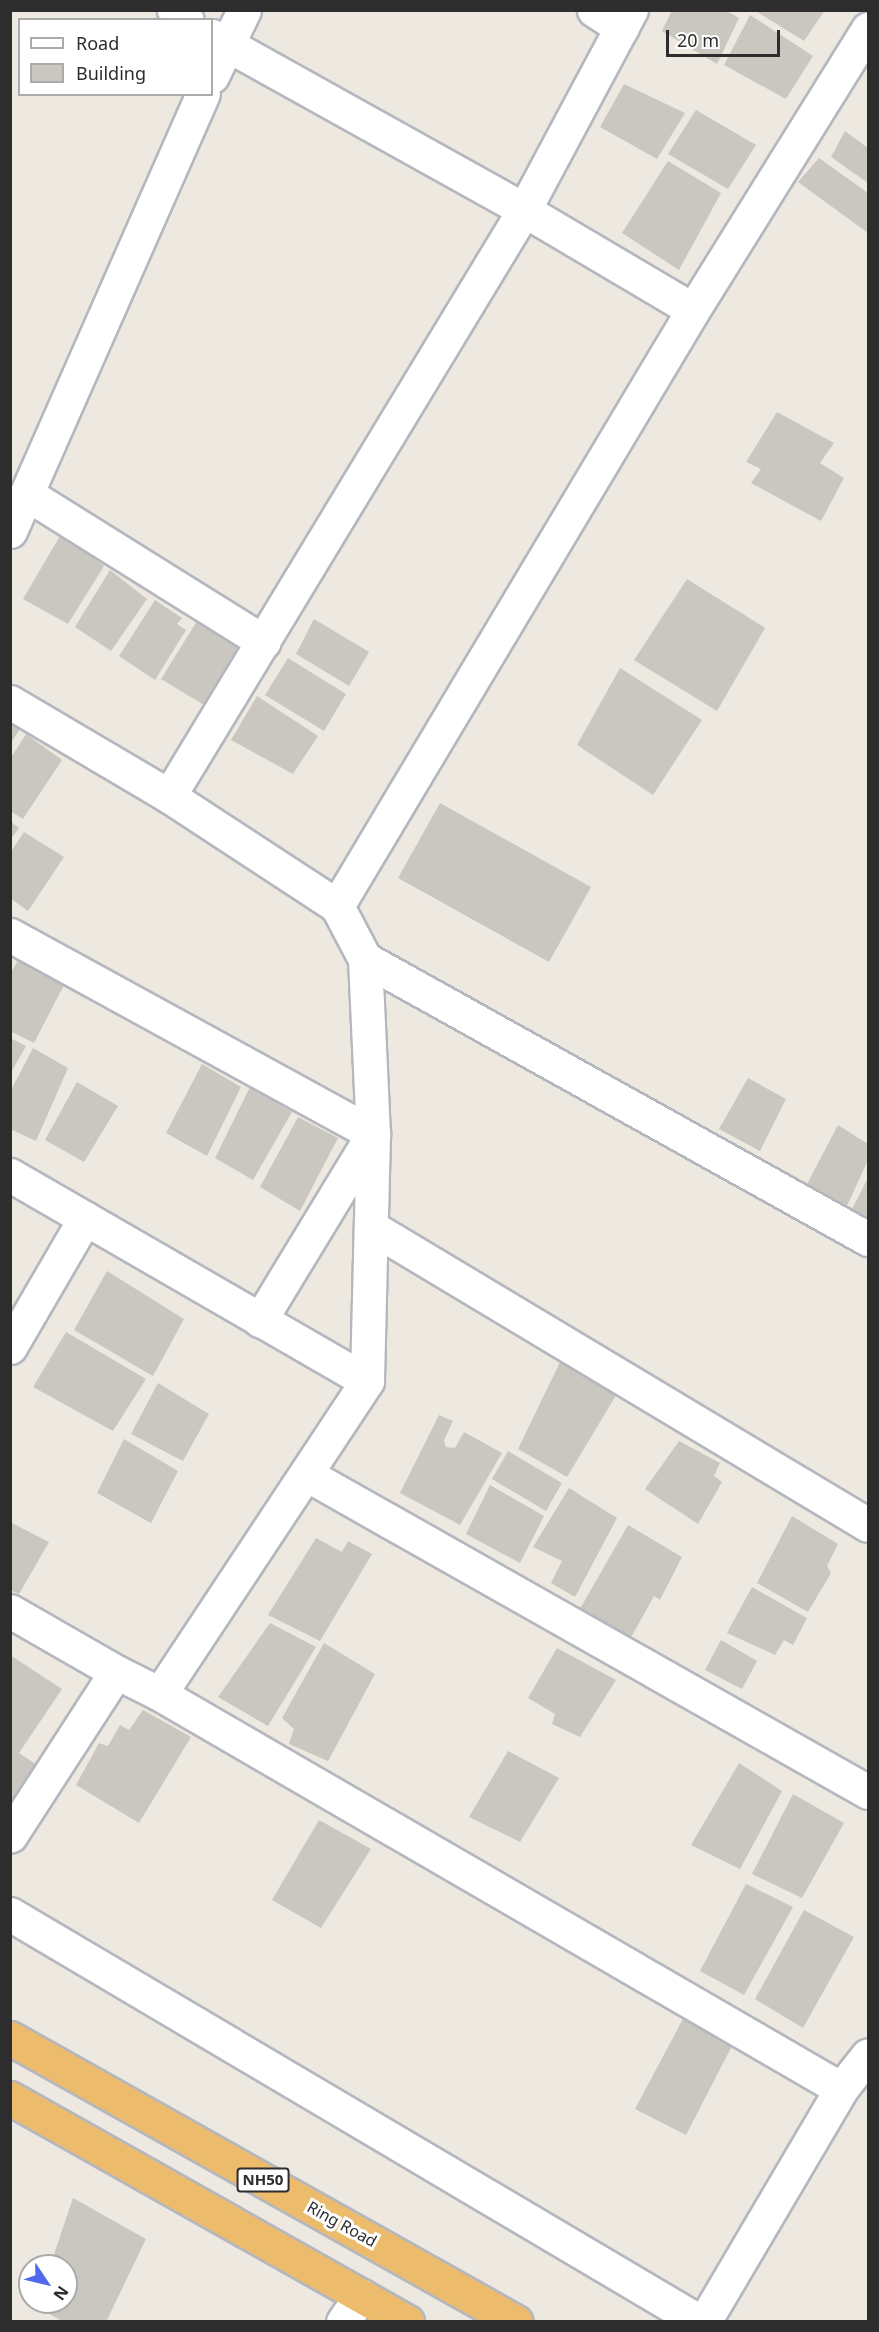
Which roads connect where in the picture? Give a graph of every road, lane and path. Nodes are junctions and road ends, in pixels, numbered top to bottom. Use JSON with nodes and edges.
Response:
{"nodes":[{"id":1,"x":244,"y":10,"type":"edge"},
{"id":2,"x":594,"y":10,"type":"edge"},
{"id":3,"x":627,"y":19,"type":"edge"},
{"id":4,"x":866,"y":38,"type":"edge"},
{"id":5,"x":218,"y":41,"type":"edge"},
{"id":6,"x":213,"y":70,"type":"edge"},
{"id":7,"x":202,"y":96,"type":"edge"},
{"id":8,"x":524,"y":210,"type":"junction"},
{"id":9,"x":693,"y":310,"type":"junction"},
{"id":10,"x":27,"y":494,"type":"junction"},
{"id":11,"x":10,"y":531,"type":"edge"},
{"id":12,"x":264,"y":642,"type":"junction"},
{"id":13,"x":10,"y":702,"type":"edge"},
{"id":14,"x":169,"y":796,"type":"junction"},
{"id":15,"x":337,"y":906,"type":"junction"},
{"id":16,"x":10,"y":935,"type":"edge"},
{"id":17,"x":365,"y":959,"type":"junction"},
{"id":18,"x":373,"y":1134,"type":"junction"},
{"id":19,"x":10,"y":1175,"type":"edge"},
{"id":20,"x":85,"y":1218,"type":"junction"},
{"id":21,"x":371,"y":1227,"type":"junction"},
{"id":22,"x":868,"y":1239,"type":"edge"},
{"id":23,"x":260,"y":1320,"type":"junction"},
{"id":24,"x":10,"y":1347,"type":"edge"},
{"id":25,"x":367,"y":1382,"type":"junction"},
{"id":26,"x":306,"y":1474,"type":"junction"},
{"id":27,"x":868,"y":1525,"type":"edge"},
{"id":28,"x":10,"y":1611,"type":"edge"},
{"id":29,"x":116,"y":1672,"type":"junction"},
{"id":30,"x":160,"y":1694,"type":"junction"},
{"id":31,"x":868,"y":1792,"type":"edge"},
{"id":32,"x":10,"y":1836,"type":"edge"},
{"id":33,"x":10,"y":1914,"type":"edge"},
{"id":34,"x":10,"y":2038,"type":"edge"},
{"id":35,"x":867,"y":2061,"type":"edge"},
{"id":36,"x":841,"y":2089,"type":"junction"},
{"id":37,"x":10,"y":2098,"type":"edge"},
{"id":38,"x":361,"y":2295,"type":"junction"},
{"id":39,"x":343,"y":2322,"type":"edge"},
{"id":40,"x":407,"y":2322,"type":"edge"},
{"id":41,"x":516,"y":2322,"type":"edge"},
{"id":42,"x":702,"y":2322,"type":"edge"}],
"edges":[{"from":1,"to":5,"type":"street"},
{"from":2,"to":3,"type":"street"},
{"from":3,"to":8,"type":"street"},
{"from":4,"to":9,"type":"street"},
{"from":5,"to":6,"type":"street"},
{"from":5,"to":8,"type":"street"},
{"from":7,"to":10,"type":"street"},
{"from":8,"to":9,"type":"street"},
{"from":8,"to":12,"type":"street"},
{"from":9,"to":15,"type":"street"},
{"from":10,"to":11,"type":"street"},
{"from":10,"to":12,"type":"street"},
{"from":12,"to":14,"type":"street"},
{"from":13,"to":14,"type":"street"},
{"from":14,"to":15,"type":"street"},
{"from":15,"to":17,"type":"street"},
{"from":16,"to":18,"type":"street"},
{"from":17,"to":18,"type":"street"},
{"from":17,"to":22,"type":"street"},
{"from":18,"to":21,"type":"street"},
{"from":18,"to":23,"type":"street"},
{"from":19,"to":20,"type":"street"},
{"from":20,"to":23,"type":"street"},
{"from":20,"to":24,"type":"street"},
{"from":21,"to":25,"type":"street"},
{"from":21,"to":27,"type":"street"},
{"from":23,"to":25,"type":"street"},
{"from":25,"to":26,"type":"street"},
{"from":26,"to":30,"type":"street"},
{"from":26,"to":31,"type":"street"},
{"from":28,"to":29,"type":"street"},
{"from":29,"to":30,"type":"street"},
{"from":29,"to":32,"type":"street"},
{"from":30,"to":36,"type":"street"},
{"from":33,"to":42,"type":"street"},
{"from":34,"to":41,"type":"highway","name":"Ring Road","number":"NH50"},
{"from":35,"to":36,"type":"street"},
{"from":36,"to":42,"type":"street"},
{"from":37,"to":38,"type":"highway"},
{"from":38,"to":39,"type":"street"},
{"from":38,"to":40,"type":"highway"}]}
